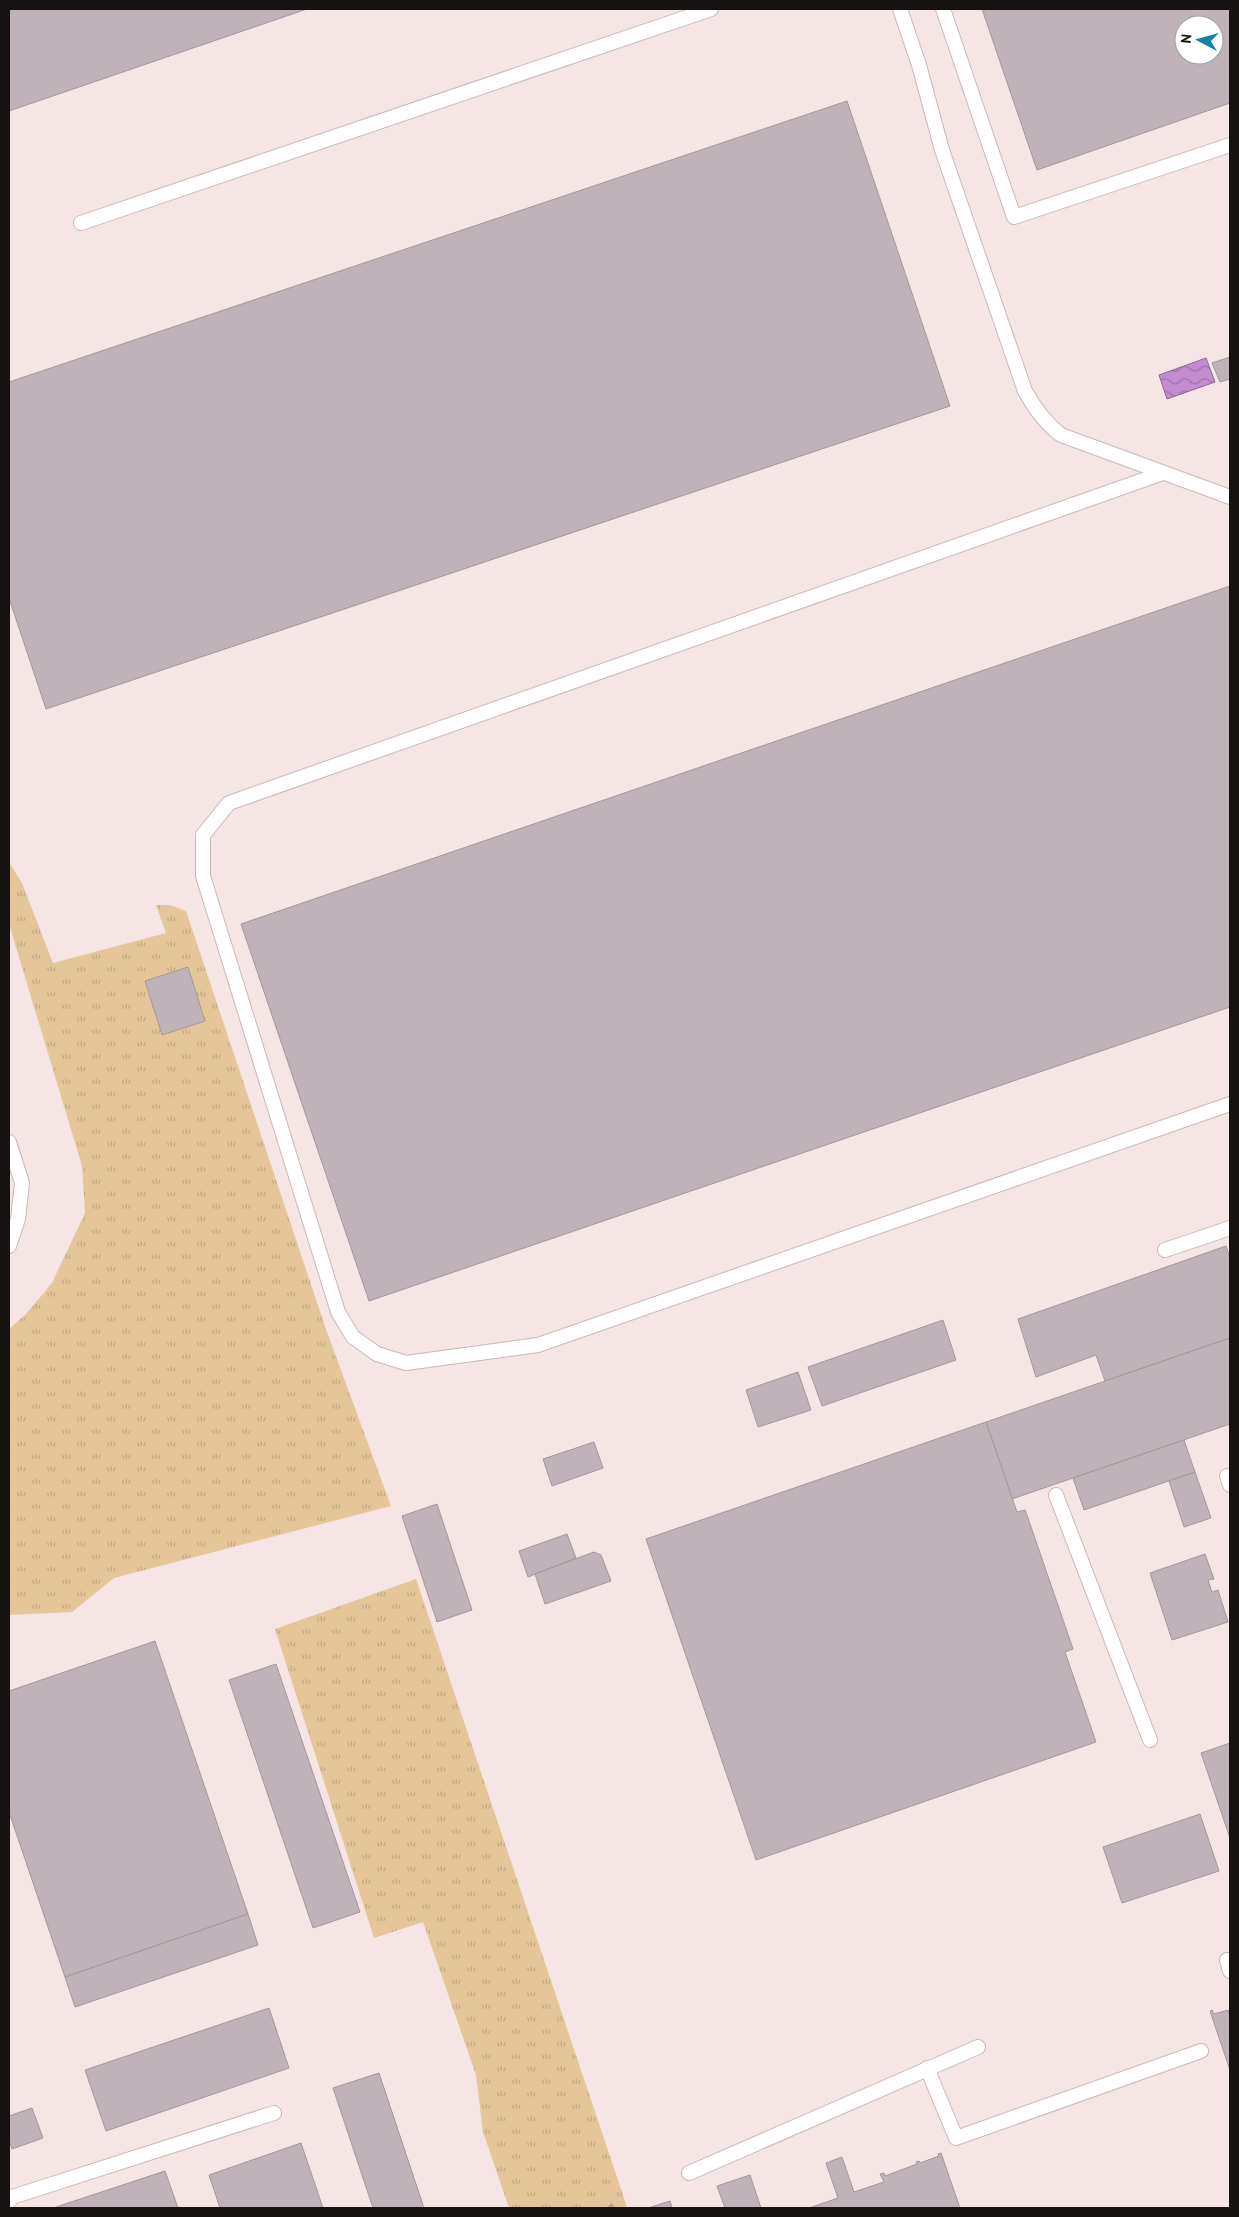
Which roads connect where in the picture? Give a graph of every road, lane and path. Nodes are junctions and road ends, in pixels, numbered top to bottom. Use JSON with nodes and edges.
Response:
{"nodes":[{"id":1,"x":712,"y":9,"type":"edge"},
{"id":2,"x":900,"y":9,"type":"edge"},
{"id":3,"x":943,"y":9,"type":"edge"},
{"id":4,"x":1230,"y":145,"type":"edge"},
{"id":5,"x":81,"y":223,"type":"dead end"},
{"id":6,"x":1163,"y":473,"type":"junction"},
{"id":7,"x":1230,"y":497,"type":"edge"},
{"id":8,"x":1230,"y":1104,"type":"edge"},
{"id":9,"x":9,"y":1142,"type":"edge"},
{"id":10,"x":1230,"y":1228,"type":"edge"},
{"id":11,"x":9,"y":1246,"type":"edge"},
{"id":12,"x":1165,"y":1250,"type":"dead end"},
{"id":13,"x":1056,"y":1495,"type":"dead end"},
{"id":14,"x":1150,"y":1740,"type":"dead end"},
{"id":15,"x":978,"y":2047,"type":"dead end"},
{"id":16,"x":1201,"y":2051,"type":"dead end"},
{"id":17,"x":927,"y":2068,"type":"junction"},
{"id":18,"x":274,"y":2113,"type":"dead end"},
{"id":19,"x":688,"y":2173,"type":"dead end"},
{"id":20,"x":9,"y":2202,"type":"edge"}],
"edges":[{"from":1,"to":5,"type":"lane"},
{"from":2,"to":6,"type":"lane"},
{"from":3,"to":4,"type":"lane"},
{"from":6,"to":7,"type":"lane"},
{"from":6,"to":8,"type":"lane"},
{"from":9,"to":11,"type":"lane"},
{"from":10,"to":12,"type":"lane"},
{"from":13,"to":14,"type":"lane"},
{"from":15,"to":17,"type":"lane"},
{"from":16,"to":17,"type":"lane"},
{"from":17,"to":19,"type":"lane"},
{"from":18,"to":20,"type":"lane"}]}
